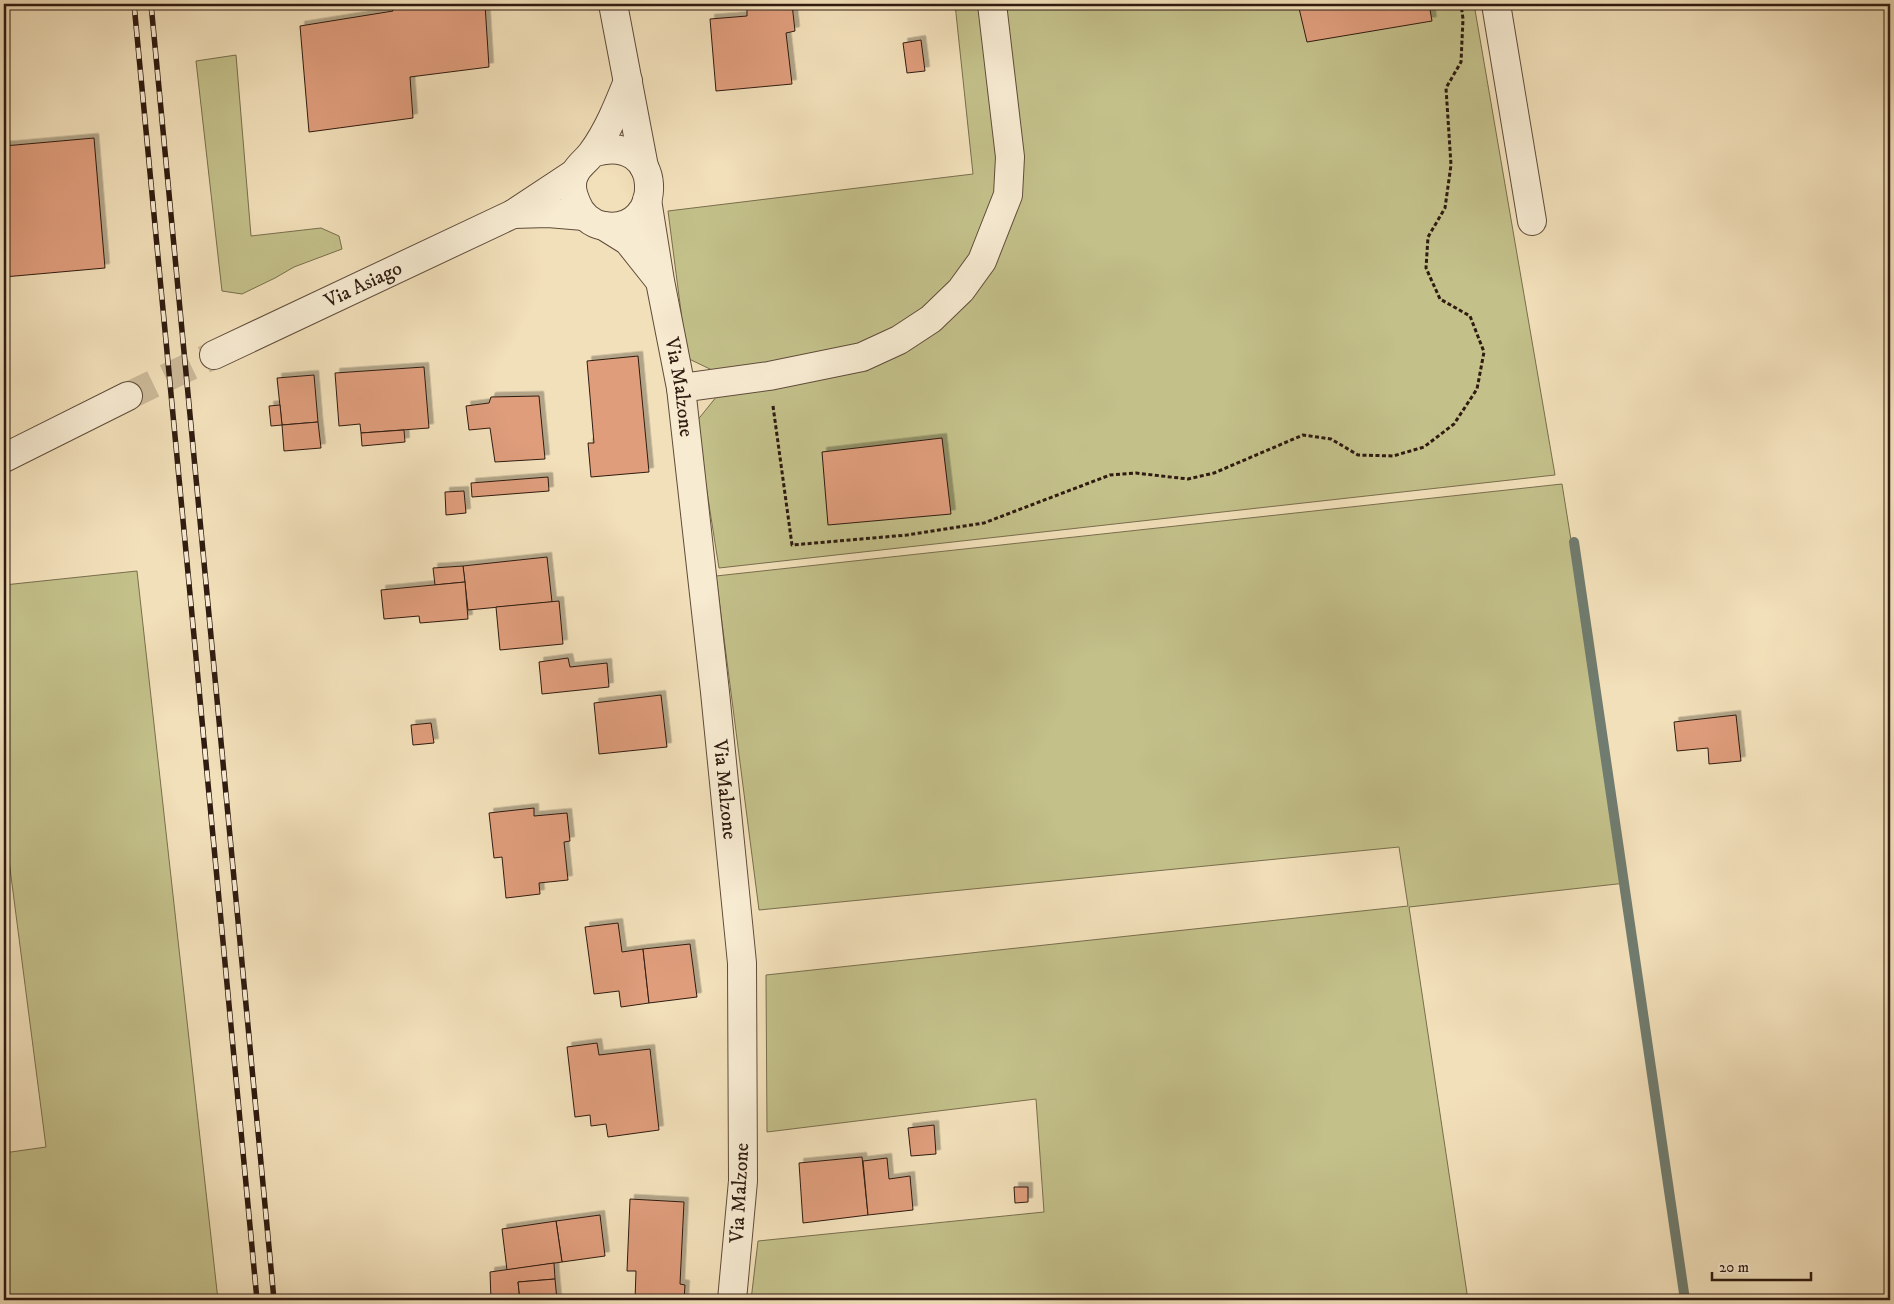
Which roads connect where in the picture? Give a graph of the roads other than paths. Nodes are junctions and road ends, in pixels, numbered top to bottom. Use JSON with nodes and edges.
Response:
{"nodes":[{"id":1,"x":613,"y":4,"type":"edge"},
{"id":2,"x":992,"y":4,"type":"edge"},
{"id":3,"x":1496,"y":4,"type":"edge"},
{"id":4,"x":628,"y":81,"type":"junction"},
{"id":5,"x":583,"y":163,"type":"junction"},
{"id":6,"x":644,"y":167,"type":"junction"},
{"id":7,"x":648,"y":200,"type":"junction"},
{"id":8,"x":512,"y":214,"type":"junction"},
{"id":9,"x":594,"y":221,"type":"junction"},
{"id":10,"x":1532,"y":221,"type":"dead end"},
{"id":11,"x":660,"y":281,"type":"junction"},
{"id":12,"x":214,"y":355,"type":"tunnel mouth"},
{"id":13,"x":680,"y":388,"type":"junction"},
{"id":14,"x":128,"y":396,"type":"tunnel mouth"},
{"id":15,"x":4,"y":458,"type":"edge"},
{"id":16,"x":732,"y":1300,"type":"edge"}],
"edges":[{"from":1,"to":4,"type":"street","name":"Via Malzone"},
{"from":2,"to":13,"type":"street"},
{"from":3,"to":10,"type":"street"},
{"from":4,"to":5,"type":"street"},
{"from":4,"to":6,"type":"street","name":"Via Malzone"},
{"from":5,"to":6,"type":"street"},
{"from":5,"to":8,"type":"street","name":"Via Asiago"},
{"from":5,"to":9,"type":"street"},
{"from":6,"to":7,"type":"street","name":"Via Malzone"},
{"from":7,"to":9,"type":"street"},
{"from":7,"to":11,"type":"street","name":"Via Malzone"},
{"from":8,"to":9,"type":"street","name":"Via Asiago"},
{"from":8,"to":12,"type":"street","name":"Via Asiago"},
{"from":9,"to":11,"type":"street","name":"Via Malzone"},
{"from":11,"to":13,"type":"street","name":"Via Malzone"},
{"from":13,"to":16,"type":"street","name":"Via Malzone"},
{"from":14,"to":15,"type":"street"}]}
